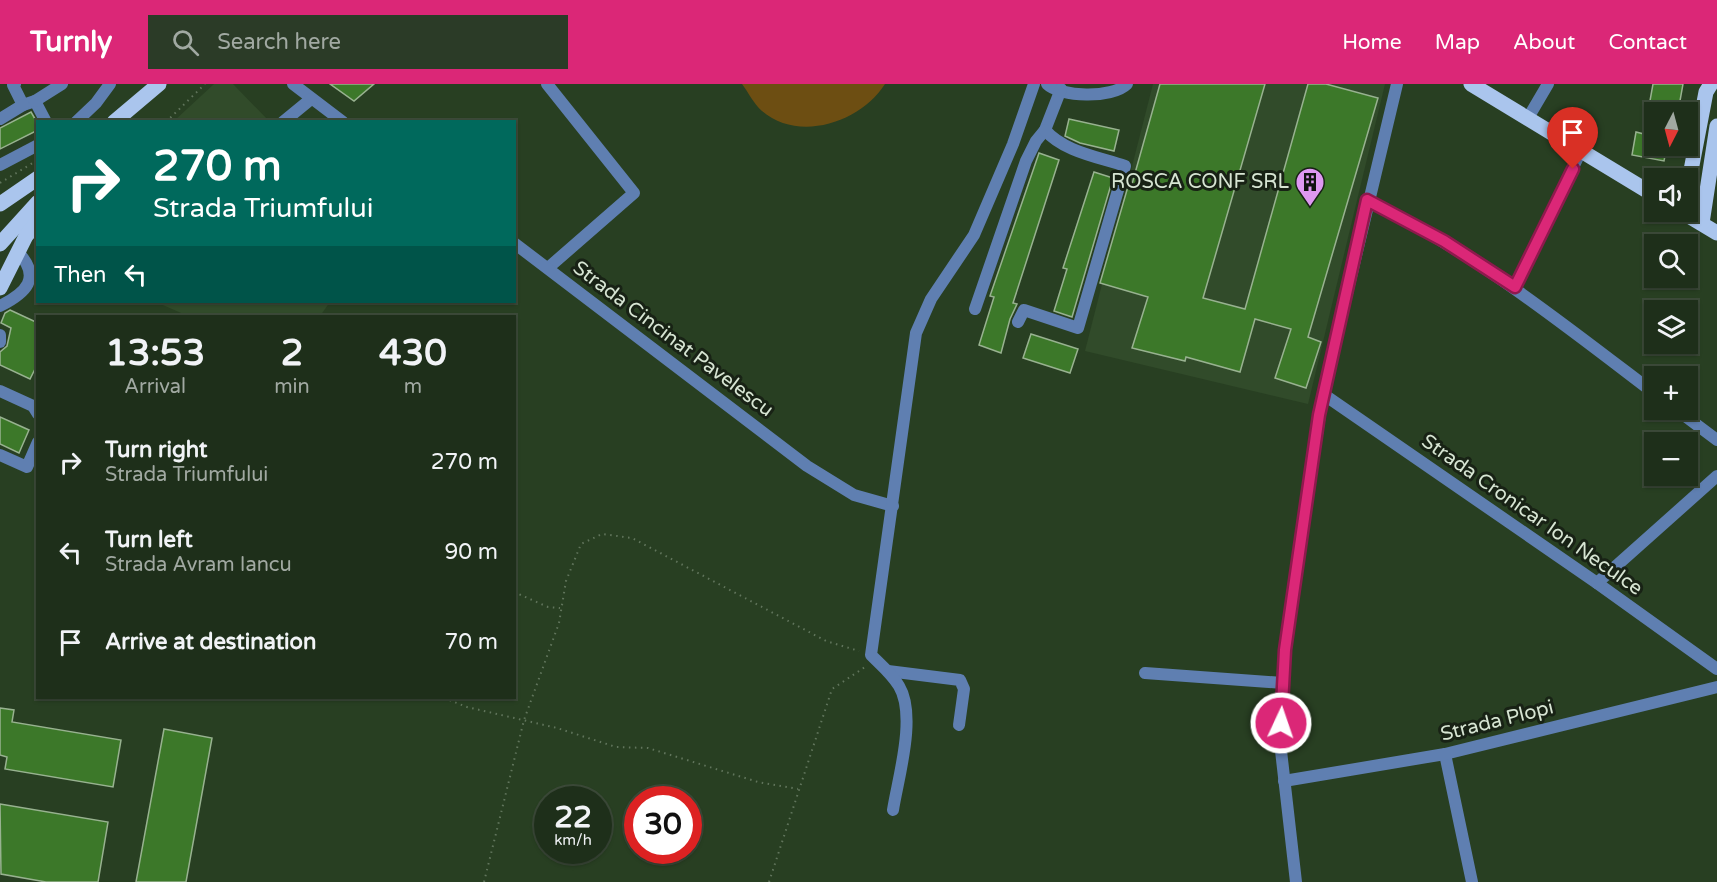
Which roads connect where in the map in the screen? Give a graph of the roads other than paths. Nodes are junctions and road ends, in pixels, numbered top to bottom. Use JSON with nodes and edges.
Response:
{"nodes":[{"id":1,"x":13,"y":84,"type":"edge"},
{"id":2,"x":62,"y":84,"type":"edge"},
{"id":3,"x":110,"y":84,"type":"edge"},
{"id":4,"x":159,"y":84,"type":"edge"},
{"id":5,"x":292,"y":84,"type":"edge"},
{"id":6,"x":547,"y":84,"type":"edge"},
{"id":7,"x":1042,"y":84,"type":"edge"},
{"id":8,"x":1127,"y":84,"type":"edge"},
{"id":9,"x":1397,"y":84,"type":"edge"},
{"id":10,"x":1471,"y":84,"type":"edge"},
{"id":11,"x":1548,"y":84,"type":"edge"},
{"id":12,"x":1711,"y":84,"type":"edge"},
{"id":13,"x":1061,"y":89,"type":"junction"},
{"id":14,"x":311,"y":99,"type":"junction"},
{"id":15,"x":29,"y":103,"type":"junction"},
{"id":16,"x":1528,"y":118,"type":"junction"},
{"id":17,"x":0,"y":119,"type":"edge"},
{"id":18,"x":44,"y":120,"type":"edge"},
{"id":19,"x":77,"y":120,"type":"edge"},
{"id":20,"x":118,"y":120,"type":"edge"},
{"id":21,"x":285,"y":120,"type":"edge"},
{"id":22,"x":340,"y":120,"type":"edge"},
{"id":23,"x":1717,"y":126,"type":"edge"},
{"id":24,"x":1045,"y":130,"type":"junction"},
{"id":25,"x":36,"y":146,"type":"edge"},
{"id":26,"x":1581,"y":151,"type":"junction"},
{"id":27,"x":0,"y":165,"type":"edge"},
{"id":28,"x":1691,"y":168,"type":"edge"},
{"id":29,"x":36,"y":179,"type":"edge"},
{"id":30,"x":1644,"y":189,"type":"edge"},
{"id":31,"x":1367,"y":200,"type":"junction"},
{"id":32,"x":0,"y":204,"type":"edge"},
{"id":33,"x":36,"y":204,"type":"edge"},
{"id":34,"x":1698,"y":221,"type":"edge"},
{"id":35,"x":1702,"y":223,"type":"junction"},
{"id":36,"x":36,"y":224,"type":"edge"},
{"id":37,"x":1717,"y":233,"type":"edge"},
{"id":38,"x":0,"y":244,"type":"edge"},
{"id":39,"x":516,"y":244,"type":"edge"},
{"id":40,"x":18,"y":252,"type":"junction"},
{"id":41,"x":548,"y":268,"type":"junction"},
{"id":42,"x":1515,"y":287,"type":"junction"},
{"id":43,"x":0,"y":288,"type":"edge"},
{"id":44,"x":0,"y":306,"type":"edge"},
{"id":45,"x":975,"y":309,"type":"dead end"},
{"id":46,"x":1018,"y":322,"type":"dead end"},
{"id":47,"x":0,"y":335,"type":"edge"},
{"id":48,"x":0,"y":342,"type":"edge"},
{"id":49,"x":1644,"y":385,"type":"edge"},
{"id":50,"x":0,"y":391,"type":"edge"},
{"id":51,"x":1323,"y":394,"type":"junction"},
{"id":52,"x":36,"y":411,"type":"edge"},
{"id":53,"x":1690,"y":420,"type":"edge"},
{"id":54,"x":1717,"y":440,"type":"edge"},
{"id":55,"x":36,"y":447,"type":"edge"},
{"id":56,"x":0,"y":455,"type":"edge"},
{"id":57,"x":1717,"y":476,"type":"edge"},
{"id":58,"x":893,"y":506,"type":"junction"},
{"id":59,"x":1597,"y":583,"type":"junction"},
{"id":60,"x":1717,"y":669,"type":"edge"},
{"id":61,"x":888,"y":671,"type":"junction"},
{"id":62,"x":1145,"y":673,"type":"dead end"},
{"id":63,"x":1283,"y":684,"type":"junction"},
{"id":64,"x":1717,"y":687,"type":"edge"},
{"id":65,"x":959,"y":725,"type":"dead end"},
{"id":66,"x":1445,"y":754,"type":"junction"},
{"id":67,"x":1284,"y":781,"type":"junction"},
{"id":68,"x":893,"y":810,"type":"dead end"},
{"id":69,"x":1296,"y":882,"type":"edge"},
{"id":70,"x":1472,"y":882,"type":"edge"}],
"edges":[{"from":1,"to":15,"type":"street"},
{"from":2,"to":15,"type":"street"},
{"from":3,"to":19,"type":"street"},
{"from":4,"to":20,"type":"main road"},
{"from":5,"to":14,"type":"street"},
{"from":6,"to":41,"type":"street"},
{"from":7,"to":13,"type":"street"},
{"from":7,"to":58,"type":"street"},
{"from":8,"to":13,"type":"street"},
{"from":9,"to":31,"type":"street"},
{"from":10,"to":16,"type":"main road"},
{"from":11,"to":16,"type":"street"},
{"from":12,"to":28,"type":"main road"},
{"from":13,"to":24,"type":"street"},
{"from":14,"to":21,"type":"street"},
{"from":14,"to":22,"type":"street"},
{"from":15,"to":17,"type":"street"},
{"from":15,"to":18,"type":"street"},
{"from":16,"to":26,"type":"main road"},
{"from":23,"to":35,"type":"main road"},
{"from":24,"to":45,"type":"street"},
{"from":24,"to":46,"type":"street"},
{"from":25,"to":27,"type":"street"},
{"from":26,"to":30,"type":"main road"},
{"from":26,"to":42,"type":"street"},
{"from":29,"to":32,"type":"main road"},
{"from":31,"to":42,"type":"street"},
{"from":31,"to":51,"type":"street"},
{"from":33,"to":38,"type":"main road"},
{"from":34,"to":35,"type":"main road"},
{"from":35,"to":37,"type":"main road"},
{"from":36,"to":40,"type":"main road"},
{"from":39,"to":41,"type":"street","name":"Strada Cincinat Pavelescu"},
{"from":40,"to":43,"type":"main road"},
{"from":40,"to":44,"type":"street"},
{"from":41,"to":58,"type":"street","name":"Strada Cincinat Pavelescu"},
{"from":42,"to":49,"type":"street"},
{"from":47,"to":48,"type":"street"},
{"from":50,"to":52,"type":"street"},
{"from":51,"to":59,"type":"street","name":"Strada Cronicar Ion Neculce"},
{"from":51,"to":63,"type":"street"},
{"from":53,"to":54,"type":"street"},
{"from":55,"to":56,"type":"street"},
{"from":57,"to":59,"type":"street"},
{"from":58,"to":61,"type":"street"},
{"from":59,"to":60,"type":"street","name":"Strada Cronicar Ion Neculce"},
{"from":61,"to":65,"type":"street"},
{"from":61,"to":68,"type":"street"},
{"from":62,"to":63,"type":"street"},
{"from":63,"to":67,"type":"street"},
{"from":64,"to":66,"type":"street","name":"Strada Plopi"},
{"from":66,"to":67,"type":"street","name":"Strada Plopi"},
{"from":66,"to":70,"type":"street"},
{"from":67,"to":69,"type":"street"}]}
